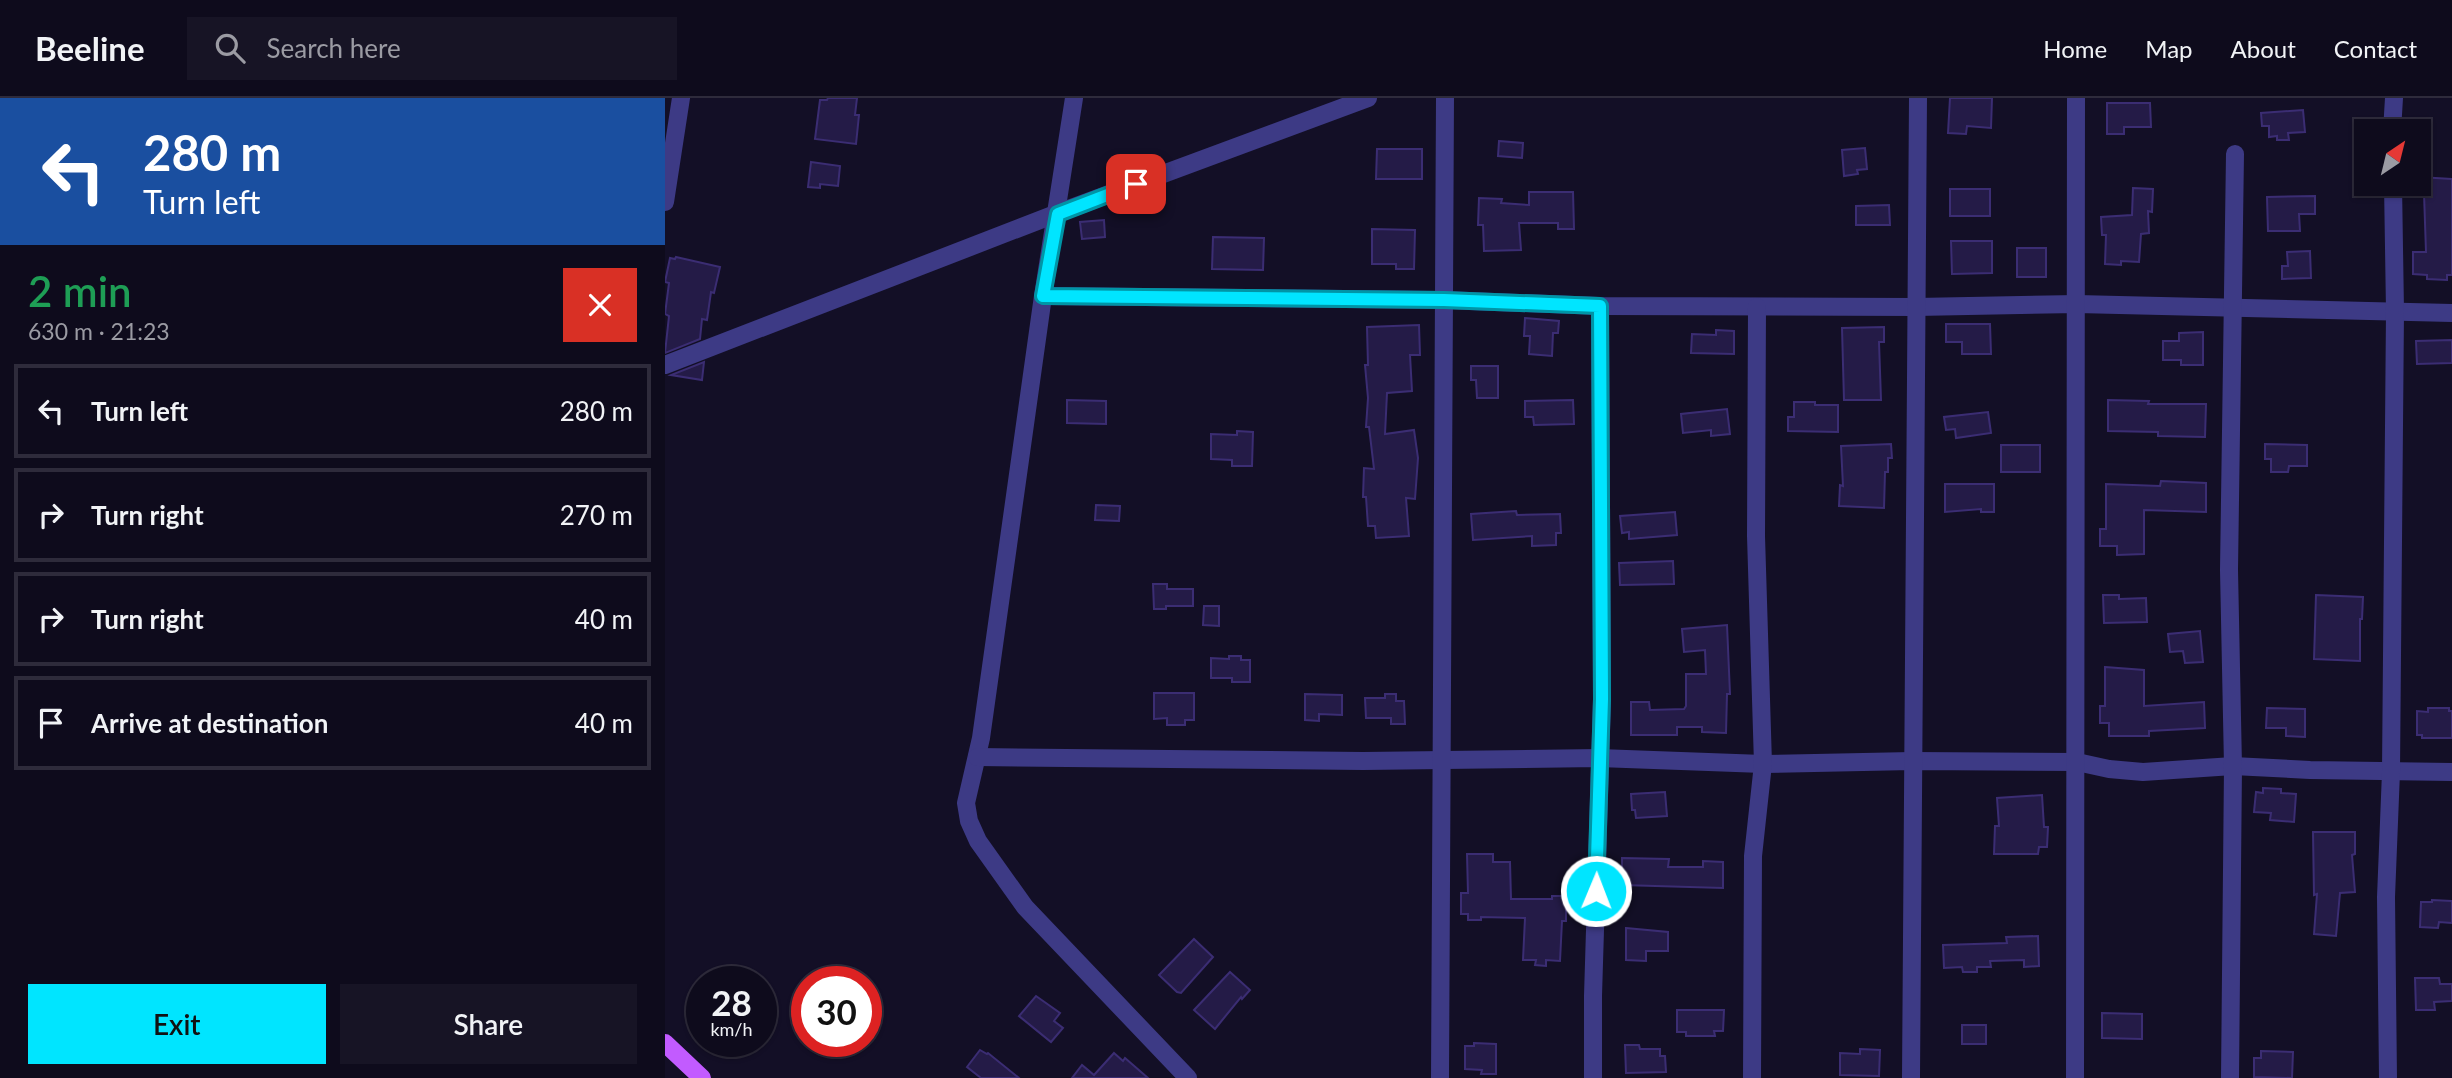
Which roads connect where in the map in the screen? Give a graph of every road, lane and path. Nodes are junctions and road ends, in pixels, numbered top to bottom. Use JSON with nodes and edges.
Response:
{"nodes":[{"id":1,"x":681,"y":98,"type":"edge"},
{"id":2,"x":1075,"y":98,"type":"edge"},
{"id":3,"x":1368,"y":98,"type":"edge"},
{"id":4,"x":1445,"y":98,"type":"edge"},
{"id":5,"x":1918,"y":98,"type":"edge"},
{"id":6,"x":2076,"y":98,"type":"edge"},
{"id":7,"x":2393,"y":98,"type":"edge"},
{"id":8,"x":2392,"y":119,"type":"edge"},
{"id":9,"x":2235,"y":154,"type":"dead end"},
{"id":10,"x":2393,"y":196,"type":"edge"},
{"id":11,"x":665,"y":202,"type":"edge"},
{"id":12,"x":1058,"y":214,"type":"junction"},
{"id":13,"x":1043,"y":296,"type":"junction"},
{"id":14,"x":1444,"y":300,"type":"junction"},
{"id":15,"x":2077,"y":304,"type":"junction"},
{"id":16,"x":1600,"y":306,"type":"junction"},
{"id":17,"x":2233,"y":306,"type":"junction"},
{"id":18,"x":1757,"y":307,"type":"junction"},
{"id":19,"x":1916,"y":307,"type":"junction"},
{"id":20,"x":2395,"y":311,"type":"junction"},
{"id":21,"x":2452,"y":313,"type":"edge"},
{"id":22,"x":665,"y":365,"type":"edge"},
{"id":23,"x":977,"y":757,"type":"junction"},
{"id":24,"x":1599,"y":758,"type":"junction"},
{"id":25,"x":1443,"y":759,"type":"junction"},
{"id":26,"x":1912,"y":761,"type":"junction"},
{"id":27,"x":2077,"y":762,"type":"junction"},
{"id":28,"x":1763,"y":764,"type":"junction"},
{"id":29,"x":2233,"y":766,"type":"junction"},
{"id":30,"x":2391,"y":772,"type":"junction"},
{"id":31,"x":2452,"y":772,"type":"edge"},
{"id":32,"x":665,"y":1043,"type":"edge"},
{"id":33,"x":702,"y":1078,"type":"edge"},
{"id":34,"x":1188,"y":1078,"type":"edge"},
{"id":35,"x":1440,"y":1078,"type":"edge"},
{"id":36,"x":1593,"y":1078,"type":"edge"},
{"id":37,"x":1752,"y":1078,"type":"edge"},
{"id":38,"x":1911,"y":1078,"type":"edge"},
{"id":39,"x":2075,"y":1078,"type":"edge"},
{"id":40,"x":2230,"y":1078,"type":"edge"},
{"id":41,"x":2388,"y":1078,"type":"edge"}],
"edges":[{"from":1,"to":11,"type":"street"},
{"from":2,"to":12,"type":"street"},
{"from":3,"to":12,"type":"street"},
{"from":4,"to":14,"type":"street"},
{"from":5,"to":19,"type":"street"},
{"from":6,"to":15,"type":"street"},
{"from":7,"to":8,"type":"street"},
{"from":9,"to":17,"type":"street"},
{"from":10,"to":20,"type":"street"},
{"from":12,"to":13,"type":"street"},
{"from":12,"to":22,"type":"street"},
{"from":13,"to":14,"type":"street"},
{"from":13,"to":23,"type":"street"},
{"from":14,"to":16,"type":"street"},
{"from":14,"to":25,"type":"street"},
{"from":15,"to":17,"type":"street"},
{"from":15,"to":19,"type":"street"},
{"from":15,"to":27,"type":"street"},
{"from":16,"to":18,"type":"street"},
{"from":16,"to":24,"type":"street"},
{"from":17,"to":20,"type":"street"},
{"from":17,"to":29,"type":"street"},
{"from":18,"to":19,"type":"street"},
{"from":18,"to":28,"type":"street"},
{"from":19,"to":26,"type":"street"},
{"from":20,"to":21,"type":"street"},
{"from":20,"to":30,"type":"street"},
{"from":23,"to":25,"type":"street"},
{"from":23,"to":34,"type":"street"},
{"from":24,"to":25,"type":"street"},
{"from":24,"to":28,"type":"street"},
{"from":24,"to":36,"type":"street"},
{"from":25,"to":35,"type":"street"},
{"from":26,"to":27,"type":"street"},
{"from":26,"to":28,"type":"street"},
{"from":26,"to":38,"type":"street"},
{"from":27,"to":29,"type":"street"},
{"from":27,"to":39,"type":"street"},
{"from":28,"to":37,"type":"street"},
{"from":29,"to":30,"type":"street"},
{"from":29,"to":40,"type":"street"},
{"from":30,"to":31,"type":"street"},
{"from":30,"to":41,"type":"street"},
{"from":32,"to":33,"type":"main road"}]}
